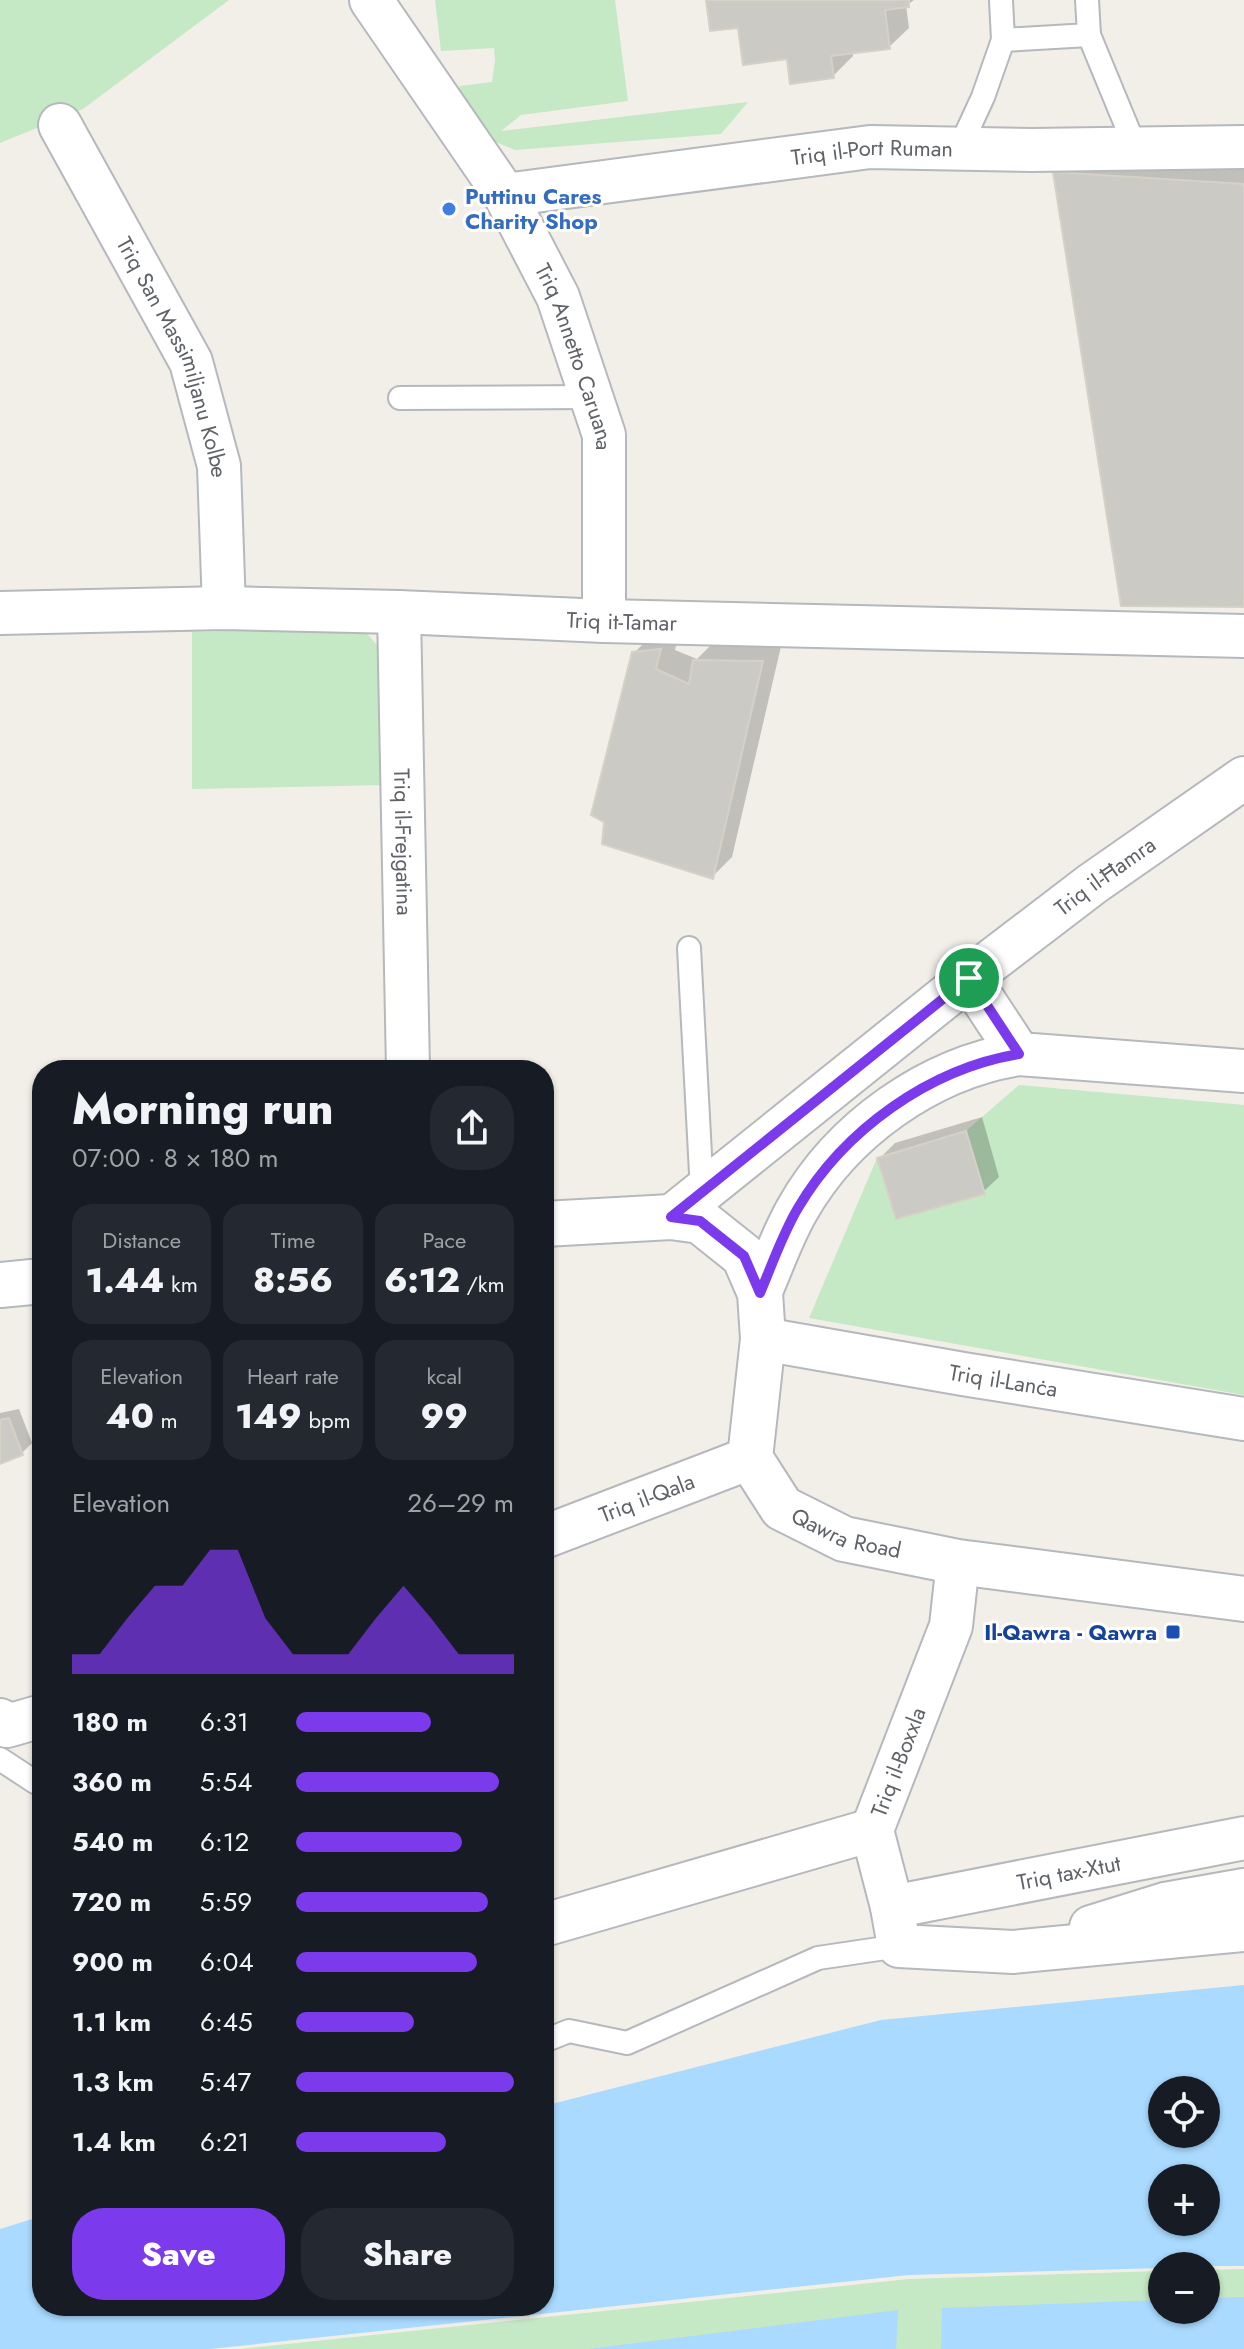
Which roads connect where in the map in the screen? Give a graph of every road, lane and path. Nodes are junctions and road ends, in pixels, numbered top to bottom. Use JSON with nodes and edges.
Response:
{"nodes":[{"id":1,"x":371,"y":0,"type":"edge"},
{"id":2,"x":1001,"y":0,"type":"edge"},
{"id":3,"x":1087,"y":0,"type":"edge"},
{"id":4,"x":1089,"y":35,"type":"junction"},
{"id":5,"x":1003,"y":40,"type":"junction"},
{"id":6,"x":60,"y":125,"type":"dead end"},
{"id":7,"x":1244,"y":147,"type":"edge"},
{"id":8,"x":959,"y":149,"type":"junction"},
{"id":9,"x":1136,"y":149,"type":"junction"},
{"id":10,"x":505,"y":195,"type":"junction"},
{"id":11,"x":591,"y":397,"type":"junction"},
{"id":12,"x":400,"y":398,"type":"dead end"},
{"id":13,"x":224,"y":608,"type":"junction"},
{"id":14,"x":399,"y":612,"type":"junction"},
{"id":15,"x":0,"y":613,"type":"edge"},
{"id":16,"x":604,"y":621,"type":"junction"},
{"id":17,"x":1244,"y":636,"type":"edge"},
{"id":18,"x":1244,"y":778,"type":"edge"},
{"id":19,"x":689,"y":948,"type":"dead end"},
{"id":20,"x":969,"y":978,"type":"junction"},
{"id":21,"x":1019,"y":1054,"type":"junction"},
{"id":22,"x":408,"y":1060,"type":"edge"},
{"id":23,"x":1244,"y":1071,"type":"edge"},
{"id":24,"x":687,"y":1204,"type":"junction"},
{"id":25,"x":554,"y":1223,"type":"edge"},
{"id":26,"x":32,"y":1282,"type":"edge"},
{"id":27,"x":0,"y":1285,"type":"edge"},
{"id":28,"x":760,"y":1293,"type":"junction"},
{"id":29,"x":763,"y":1339,"type":"junction"},
{"id":30,"x":1244,"y":1419,"type":"edge"},
{"id":31,"x":750,"y":1458,"type":"junction"},
{"id":32,"x":554,"y":1533,"type":"edge"},
{"id":33,"x":958,"y":1562,"type":"junction"},
{"id":34,"x":1244,"y":1599,"type":"edge"},
{"id":35,"x":10,"y":1735,"type":"edge"},
{"id":36,"x":32,"y":1776,"type":"edge"},
{"id":37,"x":872,"y":1830,"type":"junction"},
{"id":38,"x":1244,"y":1838,"type":"edge"},
{"id":39,"x":1244,"y":1890,"type":"edge"},
{"id":40,"x":554,"y":1922,"type":"edge"},
{"id":41,"x":896,"y":1926,"type":"junction"},
{"id":42,"x":1244,"y":1930,"type":"edge"},
{"id":43,"x":1013,"y":1952,"type":"junction"},
{"id":44,"x":554,"y":2037,"type":"edge"}],
"edges":[{"from":1,"to":10,"type":"street","name":"Triq Annetto Caruana"},
{"from":2,"to":5,"type":"lane"},
{"from":3,"to":4,"type":"lane"},
{"from":4,"to":5,"type":"lane"},
{"from":4,"to":9,"type":"lane"},
{"from":5,"to":8,"type":"lane"},
{"from":6,"to":13,"type":"street","name":"Triq San Massimiljanu Kolbe"},
{"from":7,"to":9,"type":"street","name":"Triq il-Port Ruman"},
{"from":8,"to":9,"type":"street","name":"Triq il-Port Ruman"},
{"from":8,"to":10,"type":"street","name":"Triq il-Port Ruman"},
{"from":10,"to":11,"type":"street","name":"Triq Annetto Caruana"},
{"from":11,"to":12,"type":"lane"},
{"from":11,"to":16,"type":"street","name":"Triq Annetto Caruana"},
{"from":13,"to":14,"type":"street","name":"Triq it-Tamar"},
{"from":13,"to":15,"type":"street","name":"Triq it-Tamar"},
{"from":14,"to":16,"type":"street","name":"Triq it-Tamar"},
{"from":14,"to":22,"type":"street","name":"Triq il-Frejgatina"},
{"from":16,"to":17,"type":"street","name":"Triq it-Tamar"},
{"from":18,"to":20,"type":"street","name":"Triq il-Ħamra"},
{"from":19,"to":24,"type":"lane"},
{"from":20,"to":21,"type":"street"},
{"from":20,"to":24,"type":"street","name":"Triq il-Ħamra"},
{"from":21,"to":23,"type":"street"},
{"from":21,"to":28,"type":"street"},
{"from":24,"to":25,"type":"street"},
{"from":24,"to":28,"type":"street"},
{"from":26,"to":27,"type":"street"},
{"from":28,"to":29,"type":"street"},
{"from":29,"to":30,"type":"street","name":"Triq il-Lanċa"},
{"from":29,"to":31,"type":"street"},
{"from":31,"to":32,"type":"street","name":"Triq il-Qala"},
{"from":31,"to":33,"type":"street","name":"Qawra Road"},
{"from":33,"to":34,"type":"street","name":"Qawra Road"},
{"from":33,"to":37,"type":"street","name":"Triq il-Boxxla"},
{"from":35,"to":36,"type":"lane"},
{"from":37,"to":40,"type":"street"},
{"from":37,"to":41,"type":"street","name":"Triq il-Boxxla"},
{"from":38,"to":41,"type":"street","name":"Triq tax-Xtut"},
{"from":39,"to":43,"type":"street"},
{"from":41,"to":43,"type":"street"},
{"from":41,"to":44,"type":"lane"},
{"from":42,"to":43,"type":"street"}]}
